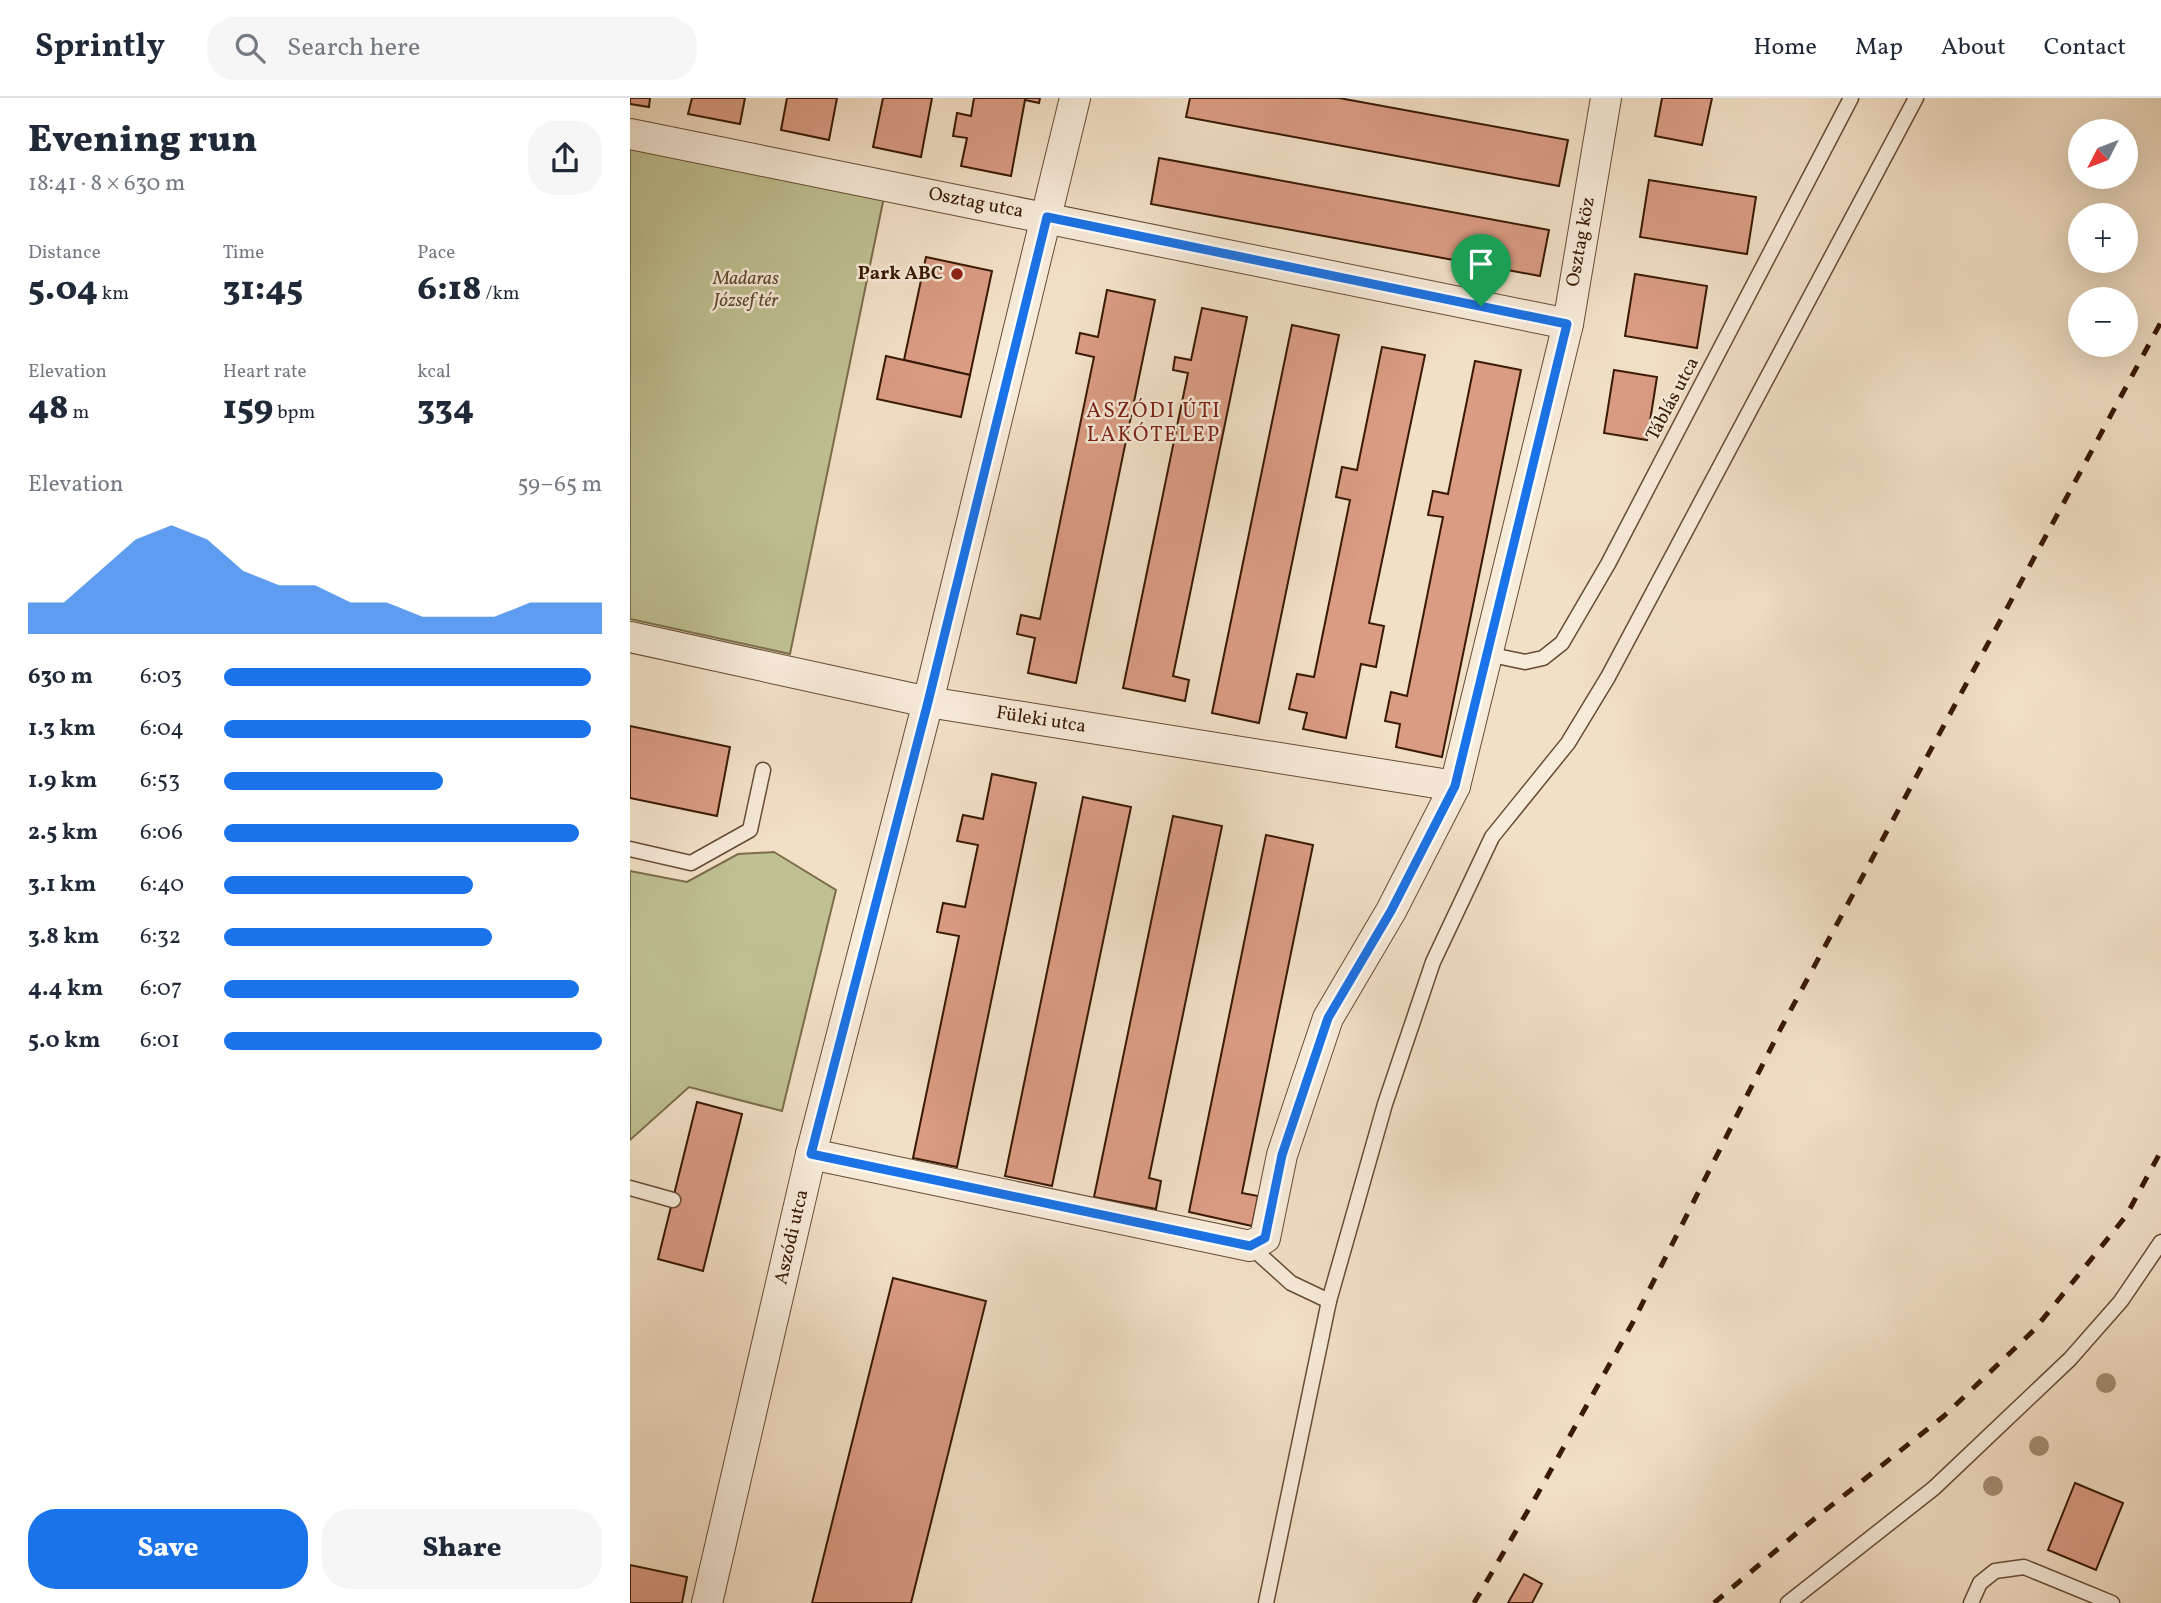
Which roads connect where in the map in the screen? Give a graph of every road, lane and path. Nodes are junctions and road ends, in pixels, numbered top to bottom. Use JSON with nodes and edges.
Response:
{"nodes":[{"id":1,"x":1075,"y":98,"type":"edge"},
{"id":2,"x":1606,"y":98,"type":"edge"},
{"id":3,"x":1851,"y":98,"type":"edge"},
{"id":4,"x":1916,"y":98,"type":"edge"},
{"id":5,"x":630,"y":134,"type":"edge"},
{"id":6,"x":1047,"y":217,"type":"junction"},
{"id":7,"x":1567,"y":324,"type":"junction"},
{"id":8,"x":630,"y":637,"type":"edge"},
{"id":9,"x":1487,"y":653,"type":"junction"},
{"id":10,"x":928,"y":702,"type":"junction"},
{"id":11,"x":764,"y":770,"type":"dead end"},
{"id":12,"x":1455,"y":786,"type":"junction"},
{"id":13,"x":630,"y":849,"type":"edge"},
{"id":14,"x":811,"y":1154,"type":"junction"},
{"id":15,"x":630,"y":1188,"type":"edge"},
{"id":16,"x":673,"y":1200,"type":"dead end"},
{"id":17,"x":2161,"y":1242,"type":"edge"},
{"id":18,"x":1250,"y":1246,"type":"junction"},
{"id":19,"x":1329,"y":1301,"type":"junction"},
{"id":20,"x":708,"y":1603,"type":"edge"},
{"id":21,"x":1266,"y":1603,"type":"edge"},
{"id":22,"x":1788,"y":1603,"type":"edge"},
{"id":23,"x":1971,"y":1603,"type":"edge"},
{"id":24,"x":2112,"y":1603,"type":"edge"}],
"edges":[{"from":1,"to":6,"type":"street","name":"Aszódi utca"},
{"from":2,"to":7,"type":"street","name":"Osztag köz"},
{"from":3,"to":9,"type":"lane","name":"Táblás utca"},
{"from":4,"to":19,"type":"lane"},
{"from":5,"to":6,"type":"street","name":"Osztag utca"},
{"from":6,"to":7,"type":"street","name":"Osztag utca"},
{"from":6,"to":10,"type":"street","name":"Aszódi utca"},
{"from":7,"to":9,"type":"street","name":"Osztag köz"},
{"from":8,"to":10,"type":"street","name":"Füleki utca"},
{"from":9,"to":12,"type":"street","name":"Osztag köz"},
{"from":10,"to":12,"type":"street","name":"Füleki utca"},
{"from":10,"to":14,"type":"street","name":"Aszódi utca"},
{"from":11,"to":13,"type":"lane"},
{"from":12,"to":18,"type":"street","name":"Osztag köz"},
{"from":14,"to":18,"type":"street"},
{"from":14,"to":20,"type":"street","name":"Aszódi utca"},
{"from":15,"to":16,"type":"lane"},
{"from":17,"to":22,"type":"lane"},
{"from":18,"to":19,"type":"lane"},
{"from":19,"to":21,"type":"lane"},
{"from":23,"to":24,"type":"lane"}]}
